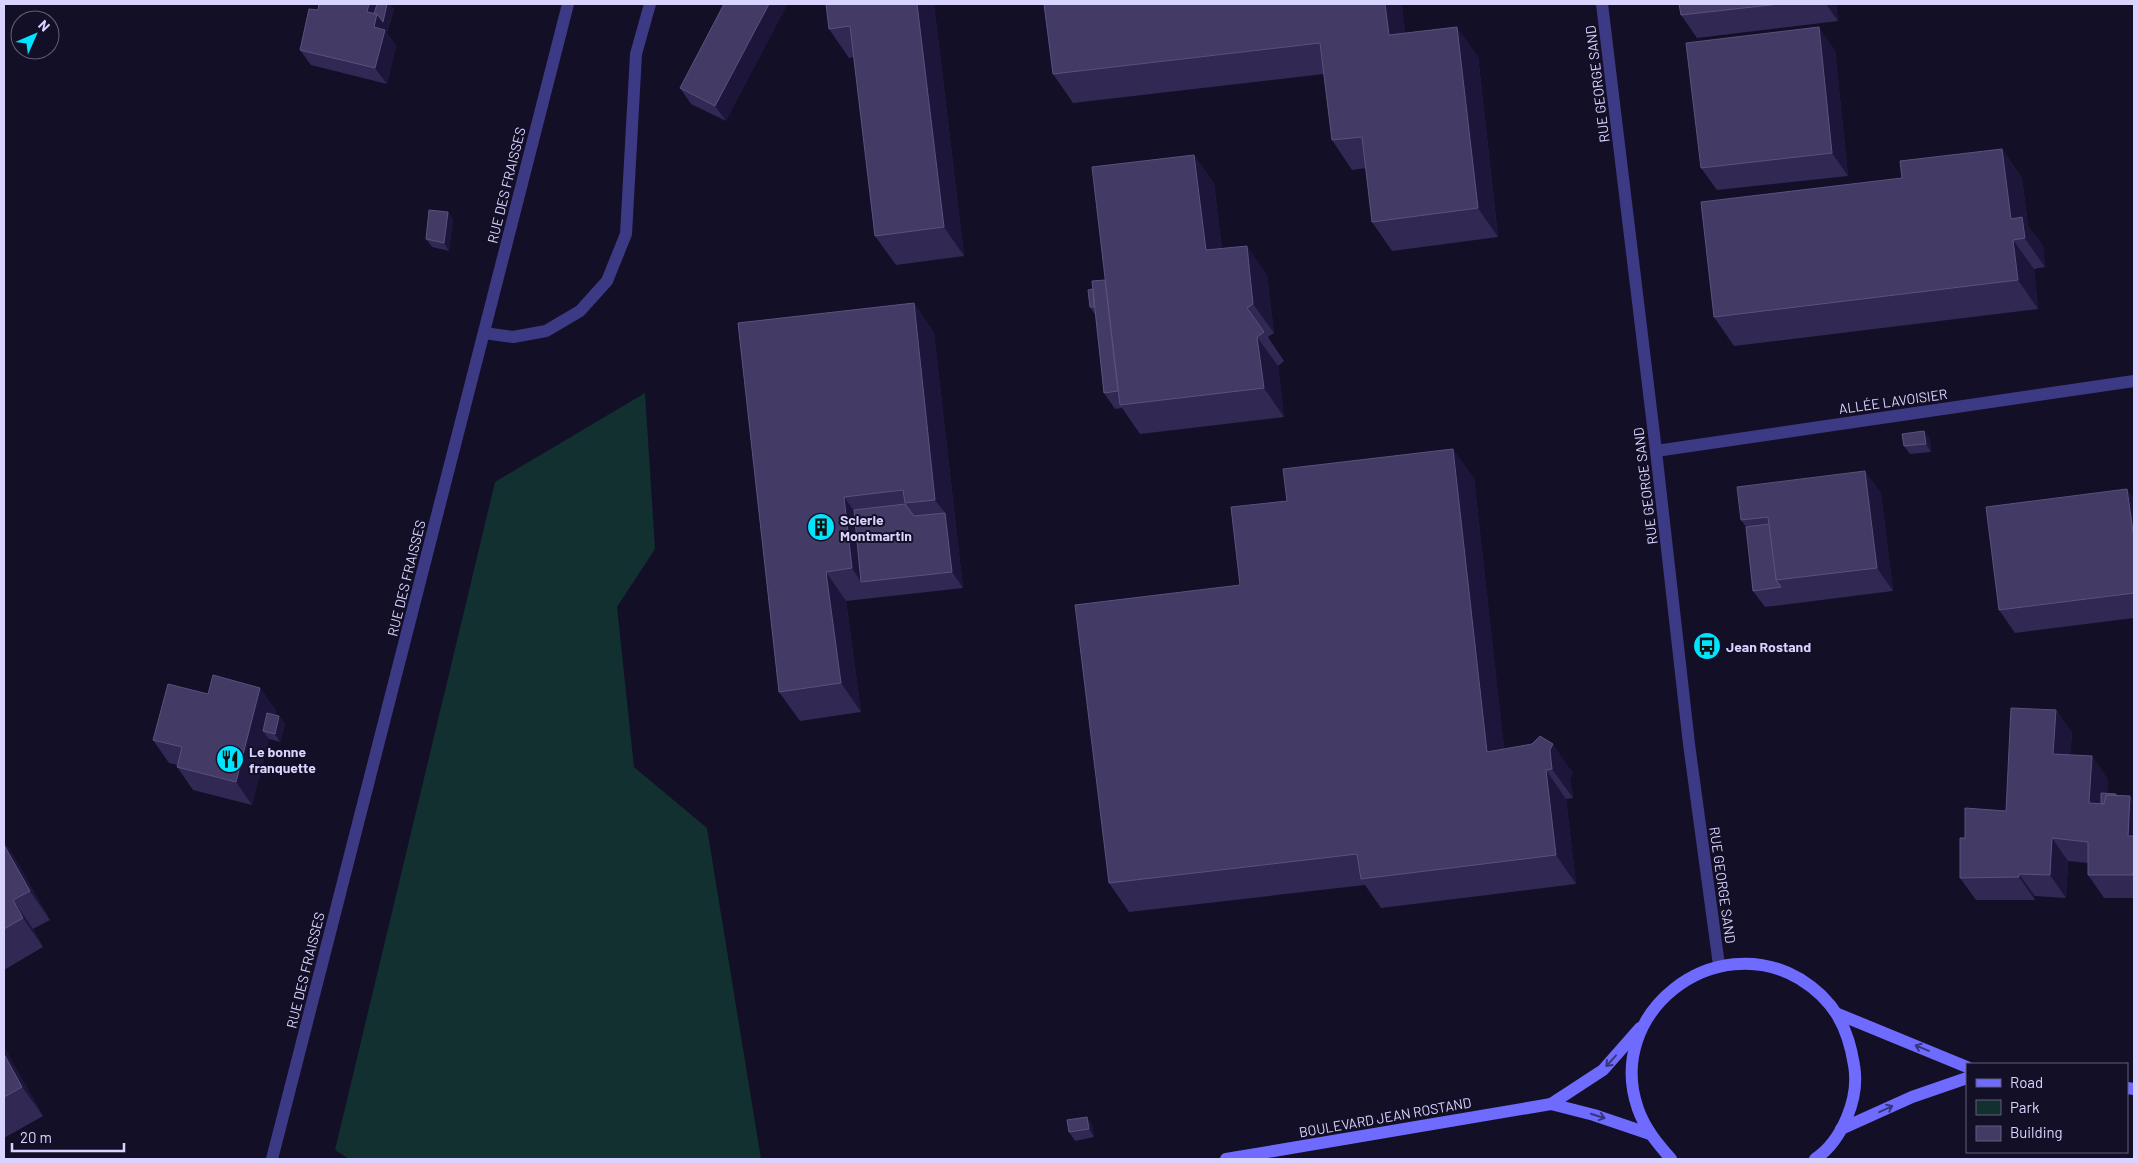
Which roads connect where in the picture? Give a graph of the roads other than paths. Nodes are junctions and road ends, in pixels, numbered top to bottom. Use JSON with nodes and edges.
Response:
{"nodes":[{"id":1,"x":568,"y":4,"type":"edge"},
{"id":2,"x":650,"y":4,"type":"edge"},
{"id":3,"x":1602,"y":4,"type":"edge"},
{"id":4,"x":484,"y":333,"type":"junction"},
{"id":5,"x":2134,"y":382,"type":"edge"},
{"id":6,"x":1656,"y":451,"type":"junction"},
{"id":7,"x":1719,"y":965,"type":"junction"},
{"id":8,"x":1838,"y":1014,"type":"junction"},
{"id":9,"x":1644,"y":1024,"type":"junction"},
{"id":10,"x":1966,"y":1067,"type":"edge"},
{"id":11,"x":1966,"y":1078,"type":"edge"},
{"id":12,"x":1550,"y":1104,"type":"junction"},
{"id":13,"x":1841,"y":1129,"type":"junction"},
{"id":14,"x":1650,"y":1134,"type":"junction"},
{"id":15,"x":272,"y":1159,"type":"edge"},
{"id":16,"x":1226,"y":1159,"type":"edge"},
{"id":17,"x":1672,"y":1159,"type":"edge"},
{"id":18,"x":1815,"y":1159,"type":"edge"}],
"edges":[{"from":1,"to":4,"type":"street","name":"RUE DES FRAISSES"},
{"from":2,"to":4,"type":"street"},
{"from":3,"to":6,"type":"street","name":"RUE GEORGE SAND"},
{"from":4,"to":15,"type":"street","name":"RUE DES FRAISSES"},
{"from":5,"to":6,"type":"street","name":"ALLÉE LAVOISIER"},
{"from":6,"to":7,"type":"street","name":"RUE GEORGE SAND"},
{"from":7,"to":8,"type":"main road"},
{"from":7,"to":9,"type":"main road"},
{"from":10,"to":8,"type":"main road","one_way":true},
{"from":8,"to":13,"type":"main road"},
{"from":9,"to":12,"type":"main road","one_way":true},
{"from":9,"to":14,"type":"main road"},
{"from":13,"to":11,"type":"main road","one_way":true},
{"from":12,"to":14,"type":"main road","one_way":true},
{"from":12,"to":16,"type":"main road","name":"BOULEVARD JEAN ROSTAND"},
{"from":13,"to":18,"type":"main road"},
{"from":14,"to":17,"type":"main road"}]}
